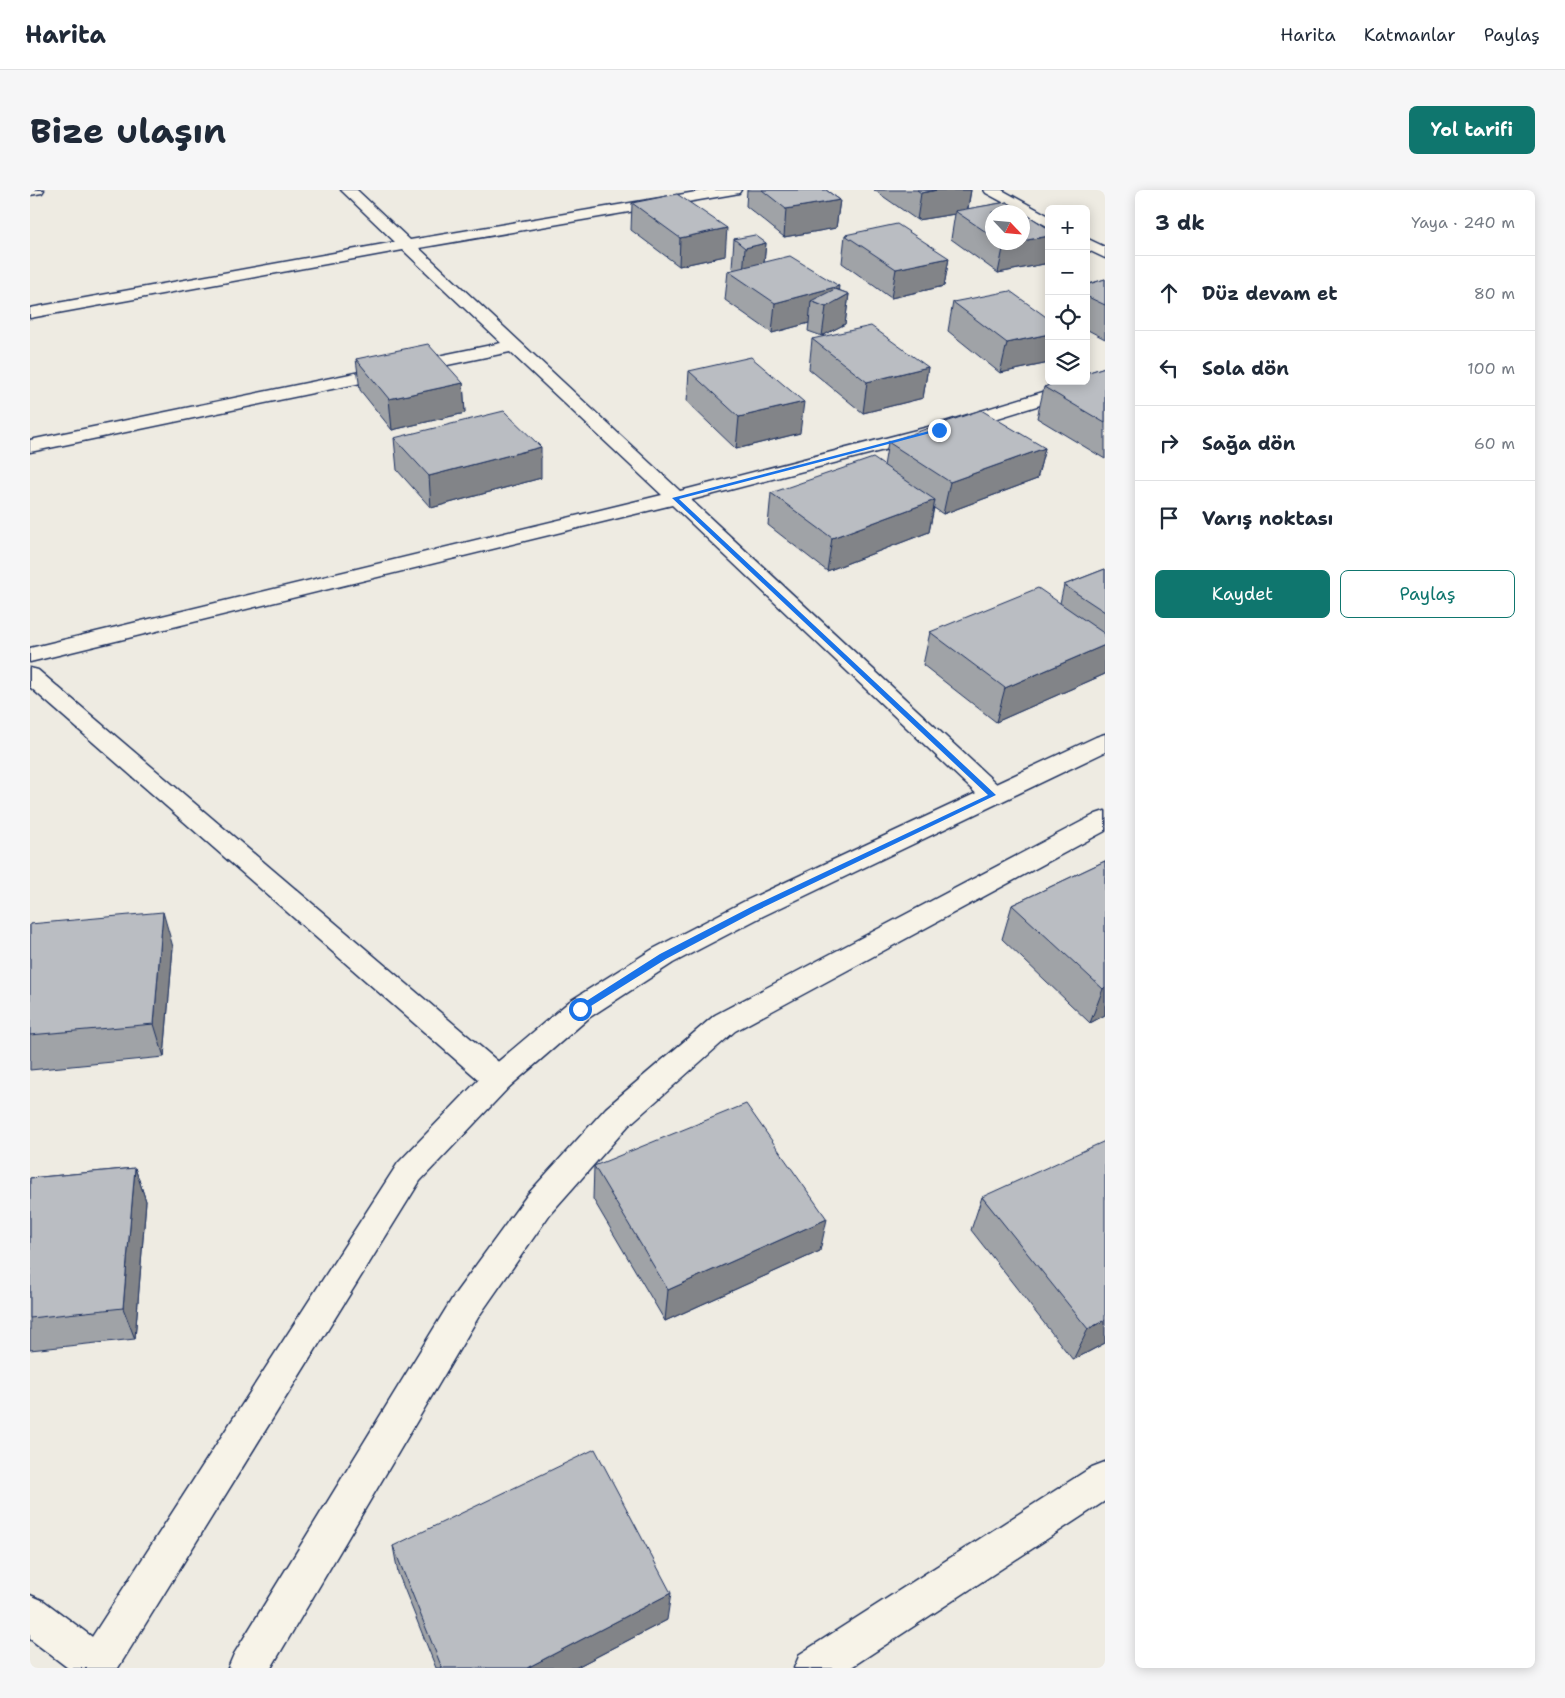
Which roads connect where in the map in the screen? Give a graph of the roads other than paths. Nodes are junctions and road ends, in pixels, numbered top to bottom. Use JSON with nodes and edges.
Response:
{"nodes":[{"id":1,"x":37,"y":190,"type":"edge"},
{"id":2,"x":348,"y":190,"type":"edge"},
{"id":3,"x":734,"y":190,"type":"edge"},
{"id":4,"x":992,"y":190,"type":"edge"},
{"id":5,"x":30,"y":191,"type":"edge"},
{"id":6,"x":1045,"y":220,"type":"edge"},
{"id":7,"x":1090,"y":244,"type":"edge"},
{"id":8,"x":406,"y":245,"type":"junction"},
{"id":9,"x":1105,"y":253,"type":"edge"},
{"id":10,"x":30,"y":313,"type":"edge"},
{"id":11,"x":513,"y":346,"type":"junction"},
{"id":12,"x":1105,"y":379,"type":"edge"},
{"id":13,"x":30,"y":446,"type":"edge"},
{"id":14,"x":675,"y":498,"type":"junction"},
{"id":15,"x":30,"y":655,"type":"edge"},
{"id":16,"x":30,"y":675,"type":"edge"},
{"id":17,"x":1105,"y":742,"type":"edge"},
{"id":18,"x":993,"y":795,"type":"junction"},
{"id":19,"x":1105,"y":820,"type":"edge"},
{"id":20,"x":498,"y":1080,"type":"junction"},
{"id":21,"x":1105,"y":1480,"type":"edge"},
{"id":22,"x":30,"y":1615,"type":"edge"},
{"id":23,"x":96,"y":1666,"type":"edge"},
{"id":24,"x":248,"y":1668,"type":"edge"},
{"id":25,"x":814,"y":1668,"type":"edge"}],
"edges":[{"from":1,"to":5,"type":"street"},
{"from":2,"to":8,"type":"street"},
{"from":3,"to":8,"type":"street"},
{"from":4,"to":6,"type":"street"},
{"from":7,"to":9,"type":"street"},
{"from":8,"to":10,"type":"street"},
{"from":8,"to":11,"type":"street"},
{"from":11,"to":13,"type":"street"},
{"from":11,"to":14,"type":"street"},
{"from":12,"to":14,"type":"street"},
{"from":14,"to":15,"type":"street"},
{"from":14,"to":18,"type":"street"},
{"from":16,"to":20,"type":"street"},
{"from":17,"to":18,"type":"street"},
{"from":18,"to":20,"type":"street"},
{"from":19,"to":24,"type":"street"},
{"from":20,"to":23,"type":"street"},
{"from":21,"to":25,"type":"street"},
{"from":22,"to":23,"type":"street"}]}
